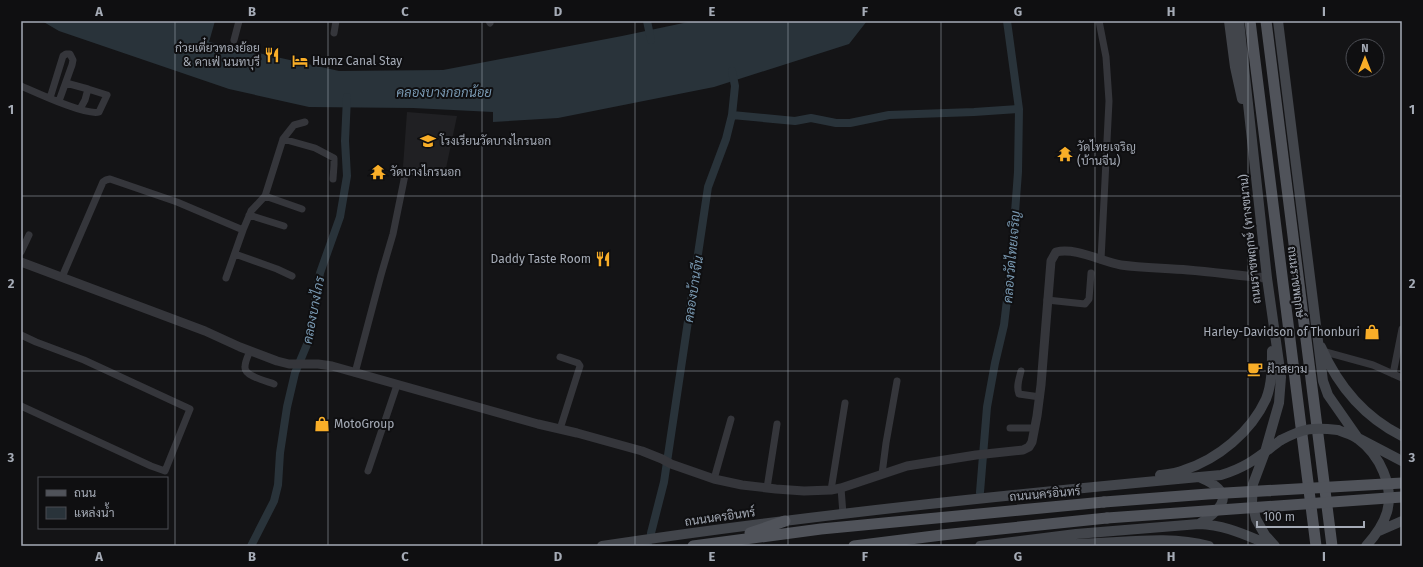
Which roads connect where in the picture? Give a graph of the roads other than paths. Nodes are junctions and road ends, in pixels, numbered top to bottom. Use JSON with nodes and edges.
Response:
{"nodes":[{"id":1,"x":239,"y":21,"type":"edge"},
{"id":2,"x":336,"y":21,"type":"edge"},
{"id":3,"x":1099,"y":21,"type":"edge"},
{"id":4,"x":1229,"y":21,"type":"edge"},
{"id":5,"x":1239,"y":21,"type":"edge"},
{"id":6,"x":1250,"y":21,"type":"edge"},
{"id":7,"x":1266,"y":21,"type":"edge"},
{"id":8,"x":1278,"y":21,"type":"edge"},
{"id":9,"x":1285,"y":21,"type":"edge"},
{"id":10,"x":334,"y":33,"type":"dead end"},
{"id":11,"x":234,"y":40,"type":"dead end"},
{"id":12,"x":66,"y":83,"type":"junction"},
{"id":13,"x":21,"y":86,"type":"edge"},
{"id":14,"x":88,"y":89,"type":"junction"},
{"id":15,"x":50,"y":98,"type":"junction"},
{"id":16,"x":59,"y":101,"type":"junction"},
{"id":17,"x":80,"y":109,"type":"junction"},
{"id":18,"x":1290,"y":109,"type":"junction"},
{"id":19,"x":305,"y":122,"type":"dead end"},
{"id":20,"x":1251,"y":134,"type":"junction"},
{"id":21,"x":283,"y":139,"type":"junction"},
{"id":22,"x":445,"y":173,"type":"dead end"},
{"id":23,"x":332,"y":179,"type":"dead end"},
{"id":24,"x":265,"y":196,"type":"junction"},
{"id":25,"x":302,"y":209,"type":"dead end"},
{"id":26,"x":249,"y":215,"type":"junction"},
{"id":27,"x":284,"y":226,"type":"dead end"},
{"id":28,"x":243,"y":230,"type":"junction"},
{"id":29,"x":29,"y":236,"type":"dead end"},
{"id":30,"x":21,"y":252,"type":"edge"},
{"id":31,"x":235,"y":254,"type":"junction"},
{"id":32,"x":1101,"y":260,"type":"junction"},
{"id":33,"x":21,"y":262,"type":"edge"},
{"id":34,"x":1091,"y":273,"type":"dead end"},
{"id":35,"x":292,"y":276,"type":"dead end"},
{"id":36,"x":62,"y":277,"type":"junction"},
{"id":37,"x":226,"y":278,"type":"dead end"},
{"id":38,"x":1267,"y":278,"type":"junction"},
{"id":39,"x":1048,"y":300,"type":"junction"},
{"id":40,"x":1402,"y":329,"type":"edge"},
{"id":41,"x":1274,"y":330,"type":"junction"},
{"id":42,"x":21,"y":335,"type":"edge"},
{"id":43,"x":1317,"y":338,"type":"junction"},
{"id":44,"x":1322,"y":350,"type":"junction"},
{"id":45,"x":250,"y":351,"type":"junction"},
{"id":46,"x":560,"y":357,"type":"dead end"},
{"id":47,"x":1021,"y":371,"type":"dead end"},
{"id":48,"x":355,"y":373,"type":"junction"},
{"id":49,"x":1393,"y":374,"type":"junction"},
{"id":50,"x":1402,"y":378,"type":"edge"},
{"id":51,"x":897,"y":381,"type":"dead end"},
{"id":52,"x":274,"y":384,"type":"dead end"},
{"id":53,"x":397,"y":385,"type":"junction"},
{"id":54,"x":1040,"y":397,"type":"junction"},
{"id":55,"x":845,"y":403,"type":"dead end"},
{"id":56,"x":21,"y":406,"type":"edge"},
{"id":57,"x":731,"y":419,"type":"dead end"},
{"id":58,"x":777,"y":424,"type":"dead end"},
{"id":59,"x":1010,"y":428,"type":"dead end"},
{"id":60,"x":1035,"y":428,"type":"junction"},
{"id":61,"x":560,"y":429,"type":"junction"},
{"id":62,"x":1402,"y":436,"type":"edge"},
{"id":63,"x":1358,"y":438,"type":"junction"},
{"id":64,"x":1265,"y":452,"type":"junction"},
{"id":65,"x":1402,"y":461,"type":"edge"},
{"id":66,"x":368,"y":471,"type":"dead end"},
{"id":67,"x":882,"y":474,"type":"junction"},
{"id":68,"x":1199,"y":477,"type":"junction"},
{"id":69,"x":714,"y":479,"type":"junction"},
{"id":70,"x":1402,"y":483,"type":"edge"},
{"id":71,"x":1130,"y":484,"type":"junction"},
{"id":72,"x":767,"y":488,"type":"junction"},
{"id":73,"x":841,"y":488,"type":"junction"},
{"id":74,"x":830,"y":490,"type":"junction"},
{"id":75,"x":1402,"y":498,"type":"edge"},
{"id":76,"x":843,"y":514,"type":"junction"},
{"id":77,"x":785,"y":521,"type":"junction"},
{"id":78,"x":1402,"y":521,"type":"edge"},
{"id":79,"x":1199,"y":524,"type":"junction"},
{"id":80,"x":1379,"y":531,"type":"junction"},
{"id":81,"x":725,"y":542,"type":"junction"},
{"id":82,"x":602,"y":546,"type":"edge"},
{"id":83,"x":692,"y":546,"type":"edge"},
{"id":84,"x":854,"y":546,"type":"edge"},
{"id":85,"x":983,"y":546,"type":"edge"},
{"id":86,"x":1045,"y":546,"type":"edge"},
{"id":87,"x":1209,"y":546,"type":"edge"},
{"id":88,"x":1274,"y":546,"type":"edge"},
{"id":89,"x":1316,"y":546,"type":"edge"},
{"id":90,"x":1332,"y":546,"type":"edge"},
{"id":91,"x":1366,"y":546,"type":"edge"},
{"id":92,"x":1372,"y":546,"type":"edge"}],
"edges":[{"from":1,"to":11,"type":"street"},
{"from":2,"to":10,"type":"street"},
{"from":3,"to":32,"type":"street"},
{"from":4,"to":20,"type":"main road"},
{"from":5,"to":20,"type":"main road","name":"ถนนราชพฤกษ์ (ทางขนาน)"},
{"from":6,"to":89,"type":"main road","name":"ถนนราชพฤกษ์"},
{"from":7,"to":90,"type":"main road","name":"ถนนราชพฤกษ์"},
{"from":8,"to":18,"type":"main road"},
{"from":9,"to":18,"type":"main road"},
{"from":12,"to":14,"type":"street"},
{"from":12,"to":15,"type":"street"},
{"from":12,"to":16,"type":"street"},
{"from":13,"to":15,"type":"street"},
{"from":14,"to":17,"type":"street"},
{"from":14,"to":17,"type":"street"},
{"from":15,"to":16,"type":"street"},
{"from":16,"to":17,"type":"street"},
{"from":18,"to":43,"type":"main road"},
{"from":19,"to":21,"type":"street"},
{"from":20,"to":38,"type":"main road","name":"ถนนราชพฤกษ์ (ทางขนาน)"},
{"from":21,"to":23,"type":"street"},
{"from":21,"to":24,"type":"street"},
{"from":22,"to":48,"type":"street"},
{"from":24,"to":25,"type":"street"},
{"from":24,"to":26,"type":"street"},
{"from":26,"to":27,"type":"street"},
{"from":26,"to":28,"type":"street"},
{"from":28,"to":31,"type":"street"},
{"from":28,"to":36,"type":"street"},
{"from":29,"to":30,"type":"street"},
{"from":31,"to":35,"type":"street"},
{"from":31,"to":37,"type":"street"},
{"from":32,"to":38,"type":"street"},
{"from":32,"to":39,"type":"street"},
{"from":33,"to":36,"type":"street"},
{"from":34,"to":39,"type":"street"},
{"from":36,"to":45,"type":"street"},
{"from":38,"to":41,"type":"main road","name":"ถนนราชพฤกษ์ (ทางขนาน)"},
{"from":39,"to":54,"type":"street"},
{"from":40,"to":49,"type":"street"},
{"from":41,"to":64,"type":"main road","name":"ถนนราชพฤกษ์ (ทางขนาน)"},
{"from":41,"to":71,"type":"main road"},
{"from":42,"to":56,"type":"street"},
{"from":43,"to":44,"type":"main road"},
{"from":43,"to":63,"type":"main road"},
{"from":44,"to":49,"type":"street"},
{"from":44,"to":62,"type":"main road"},
{"from":45,"to":48,"type":"street"},
{"from":45,"to":52,"type":"street"},
{"from":46,"to":61,"type":"street"},
{"from":47,"to":54,"type":"street"},
{"from":48,"to":53,"type":"street"},
{"from":49,"to":50,"type":"street"},
{"from":51,"to":67,"type":"street"},
{"from":53,"to":61,"type":"street"},
{"from":53,"to":66,"type":"street"},
{"from":54,"to":60,"type":"street"},
{"from":55,"to":74,"type":"street"},
{"from":57,"to":69,"type":"street"},
{"from":58,"to":72,"type":"street"},
{"from":59,"to":60,"type":"street"},
{"from":60,"to":67,"type":"street"},
{"from":61,"to":69,"type":"street"},
{"from":63,"to":64,"type":"main road","name":"ถนนนครอินทร์","bridge":true},
{"from":63,"to":65,"type":"main road"},
{"from":63,"to":80,"type":"main road"},
{"from":64,"to":68,"type":"main road","name":"ถนนนครอินทร์"},
{"from":64,"to":88,"type":"main road","name":"ถนนราชพฤกษ์ (ทางขนาน)"},
{"from":67,"to":73,"type":"street"},
{"from":68,"to":71,"type":"main road","name":"ถนนนครอินทร์"},
{"from":68,"to":79,"type":"main road"},
{"from":69,"to":72,"type":"street"},
{"from":70,"to":81,"type":"main road","name":"ถนนนครอินทร์","bridge":true},
{"from":71,"to":76,"type":"main road","name":"ถนนนครอินทร์"},
{"from":72,"to":74,"type":"street"},
{"from":73,"to":74,"type":"street"},
{"from":73,"to":76,"type":"street"},
{"from":75,"to":84,"type":"main road","bridge":true},
{"from":76,"to":77,"type":"main road","name":"ถนนนครอินทร์"},
{"from":77,"to":81,"type":"main road"},
{"from":77,"to":82,"type":"main road","name":"ถนนนครอินทร์"},
{"from":78,"to":80,"type":"main road"},
{"from":79,"to":85,"type":"main road"},
{"from":79,"to":88,"type":"main road"},
{"from":80,"to":91,"type":"main road"},
{"from":80,"to":92,"type":"main road"},
{"from":81,"to":83,"type":"main road","name":"ถนนนครอินทร์"},
{"from":85,"to":86,"type":"main road"},
{"from":86,"to":87,"type":"main road"}]}
